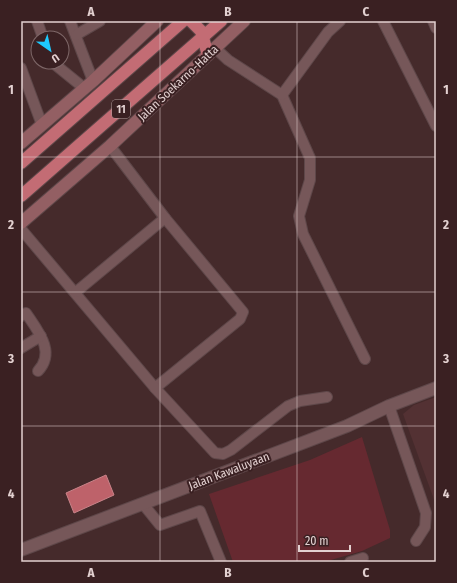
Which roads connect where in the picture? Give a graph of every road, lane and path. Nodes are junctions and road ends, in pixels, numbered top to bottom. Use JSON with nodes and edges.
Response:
{"nodes":[{"id":1,"x":70,"y":21,"type":"edge"},
{"id":2,"x":100,"y":21,"type":"edge"},
{"id":3,"x":157,"y":21,"type":"edge"},
{"id":4,"x":183,"y":21,"type":"edge"},
{"id":5,"x":191,"y":21,"type":"edge"},
{"id":6,"x":221,"y":21,"type":"edge"},
{"id":7,"x":244,"y":21,"type":"edge"},
{"id":8,"x":340,"y":21,"type":"edge"},
{"id":9,"x":383,"y":21,"type":"edge"},
{"id":10,"x":433,"y":21,"type":"edge"},
{"id":11,"x":436,"y":28,"type":"edge"},
{"id":12,"x":76,"y":35,"type":"junction"},
{"id":13,"x":204,"y":37,"type":"junction"},
{"id":14,"x":212,"y":52,"type":"junction"},
{"id":15,"x":21,"y":68,"type":"edge"},
{"id":16,"x":65,"y":70,"type":"edge"},
{"id":17,"x":88,"y":84,"type":"junction"},
{"id":18,"x":282,"y":95,"type":"junction"},
{"id":19,"x":42,"y":125,"type":"junction"},
{"id":20,"x":436,"y":126,"type":"edge"},
{"id":21,"x":21,"y":143,"type":"edge"},
{"id":22,"x":110,"y":146,"type":"junction"},
{"id":23,"x":21,"y":163,"type":"edge"},
{"id":24,"x":21,"y":196,"type":"edge"},
{"id":25,"x":165,"y":218,"type":"junction"},
{"id":26,"x":21,"y":223,"type":"edge"},
{"id":27,"x":21,"y":229,"type":"edge"},
{"id":28,"x":76,"y":292,"type":"junction"},
{"id":29,"x":23,"y":311,"type":"edge"},
{"id":30,"x":42,"y":336,"type":"junction"},
{"id":31,"x":21,"y":348,"type":"edge"},
{"id":32,"x":365,"y":359,"type":"dead end"},
{"id":33,"x":38,"y":371,"type":"dead end"},
{"id":34,"x":155,"y":388,"type":"junction"},
{"id":35,"x":436,"y":388,"type":"edge"},
{"id":36,"x":327,"y":397,"type":"dead end"},
{"id":37,"x":388,"y":406,"type":"junction"},
{"id":38,"x":142,"y":504,"type":"junction"},
{"id":39,"x":416,"y":541,"type":"dead end"},
{"id":40,"x":21,"y":550,"type":"edge"},
{"id":41,"x":363,"y":558,"type":"dead end"},
{"id":42,"x":221,"y":562,"type":"edge"},
{"id":43,"x":350,"y":562,"type":"edge"}],
"edges":[{"from":1,"to":12,"type":"lane"},
{"from":2,"to":12,"type":"lane"},
{"from":3,"to":17,"type":"main road"},
{"from":4,"to":23,"type":"highway","number":"11"},
{"from":5,"to":13,"type":"highway"},
{"from":6,"to":13,"type":"highway","name":"Jalan Soekarno-Hatta","number":"11"},
{"from":7,"to":14,"type":"main road","name":"Jalan Soekarno-Hatta"},
{"from":8,"to":18,"type":"lane"},
{"from":9,"to":20,"type":"lane"},
{"from":10,"to":11,"type":"lane"},
{"from":12,"to":17,"type":"lane"},
{"from":13,"to":14,"type":"highway"},
{"from":13,"to":24,"type":"highway","name":"Jalan Soekarno-Hatta","number":"11"},
{"from":14,"to":18,"type":"lane"},
{"from":14,"to":22,"type":"main road","name":"Jalan Soekarno-Hatta"},
{"from":15,"to":19,"type":"lane"},
{"from":16,"to":17,"type":"lane"},
{"from":17,"to":19,"type":"main road"},
{"from":18,"to":32,"type":"lane"},
{"from":19,"to":21,"type":"main road"},
{"from":22,"to":25,"type":"lane"},
{"from":22,"to":26,"type":"main road","name":"Jalan Soekarno-Hatta"},
{"from":25,"to":28,"type":"lane"},
{"from":25,"to":34,"type":"lane"},
{"from":27,"to":28,"type":"lane"},
{"from":28,"to":34,"type":"lane"},
{"from":29,"to":30,"type":"lane"},
{"from":30,"to":31,"type":"lane"},
{"from":30,"to":33,"type":"lane"},
{"from":34,"to":36,"type":"lane"},
{"from":35,"to":37,"type":"street","name":"Jalan Kawaluyaan"},
{"from":37,"to":38,"type":"street","name":"Jalan Kawaluyaan"},
{"from":37,"to":39,"type":"lane"},
{"from":38,"to":40,"type":"street","name":"Jalan Kawaluyaan"},
{"from":38,"to":42,"type":"lane"},
{"from":41,"to":43,"type":"lane"}]}
